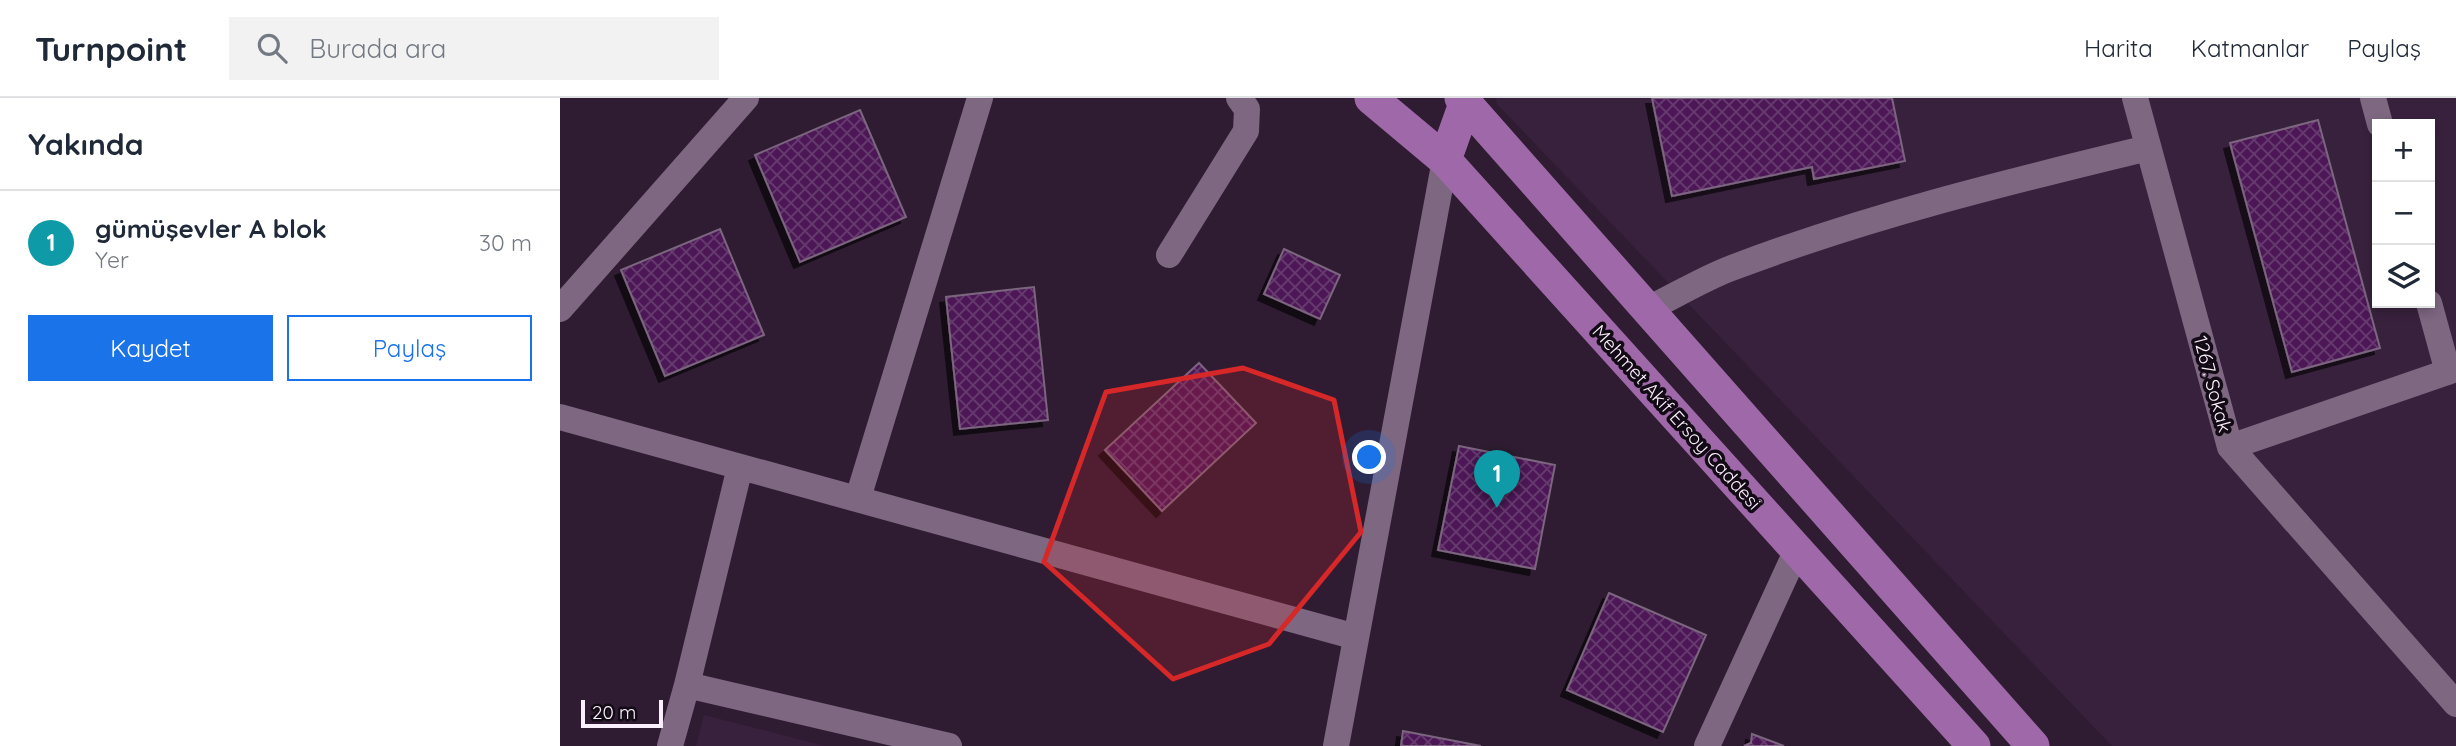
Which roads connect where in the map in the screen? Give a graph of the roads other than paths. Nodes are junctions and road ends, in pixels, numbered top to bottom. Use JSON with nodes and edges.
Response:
{"nodes":[{"id":1,"x":746,"y":98,"type":"edge"},
{"id":2,"x":980,"y":98,"type":"edge"},
{"id":3,"x":1239,"y":98,"type":"edge"},
{"id":4,"x":1371,"y":98,"type":"edge"},
{"id":5,"x":2135,"y":98,"type":"edge"},
{"id":6,"x":2373,"y":98,"type":"edge"},
{"id":7,"x":1468,"y":99,"type":"edge"},
{"id":8,"x":2379,"y":119,"type":"edge"},
{"id":9,"x":2148,"y":148,"type":"junction"},
{"id":10,"x":1445,"y":160,"type":"junction"},
{"id":11,"x":1169,"y":255,"type":"dead end"},
{"id":12,"x":2431,"y":308,"type":"edge"},
{"id":13,"x":560,"y":309,"type":"edge"},
{"id":14,"x":1648,"y":309,"type":"junction"},
{"id":15,"x":2452,"y":371,"type":"edge"},
{"id":16,"x":560,"y":417,"type":"edge"},
{"id":17,"x":2230,"y":447,"type":"junction"},
{"id":18,"x":740,"y":467,"type":"junction"},
{"id":19,"x":858,"y":498,"type":"junction"},
{"id":20,"x":1828,"y":515,"type":"junction"},
{"id":21,"x":1797,"y":550,"type":"junction"},
{"id":22,"x":1356,"y":637,"type":"junction"},
{"id":23,"x":687,"y":685,"type":"junction"},
{"id":24,"x":2456,"y":704,"type":"edge"},
{"id":25,"x":670,"y":746,"type":"edge"},
{"id":26,"x":948,"y":746,"type":"edge"},
{"id":27,"x":1336,"y":746,"type":"edge"},
{"id":28,"x":1707,"y":746,"type":"edge"},
{"id":29,"x":1974,"y":746,"type":"edge"},
{"id":30,"x":2033,"y":746,"type":"edge"}],
"edges":[{"from":1,"to":13,"type":"street"},
{"from":2,"to":19,"type":"street"},
{"from":3,"to":11,"type":"street"},
{"from":4,"to":10,"type":"main road","name":"Mehmet Akif Ersoy Caddesi"},
{"from":5,"to":9,"type":"street","name":"1267. Sokak"},
{"from":6,"to":8,"type":"street"},
{"from":7,"to":10,"type":"main road"},
{"from":7,"to":14,"type":"main road"},
{"from":9,"to":14,"type":"street"},
{"from":9,"to":17,"type":"street","name":"1267. Sokak"},
{"from":10,"to":21,"type":"main road","name":"Mehmet Akif Ersoy Caddesi"},
{"from":10,"to":22,"type":"street"},
{"from":12,"to":15,"type":"street"},
{"from":14,"to":20,"type":"main road"},
{"from":15,"to":17,"type":"street","name":"1267. Sokak"},
{"from":16,"to":18,"type":"street"},
{"from":17,"to":24,"type":"street"},
{"from":18,"to":19,"type":"street"},
{"from":18,"to":23,"type":"street"},
{"from":19,"to":22,"type":"street"},
{"from":20,"to":21,"type":"main road"},
{"from":20,"to":30,"type":"main road"},
{"from":21,"to":28,"type":"street"},
{"from":21,"to":29,"type":"main road","name":"Mehmet Akif Ersoy Caddesi"},
{"from":22,"to":27,"type":"street"},
{"from":23,"to":25,"type":"street"},
{"from":23,"to":26,"type":"street"}]}
